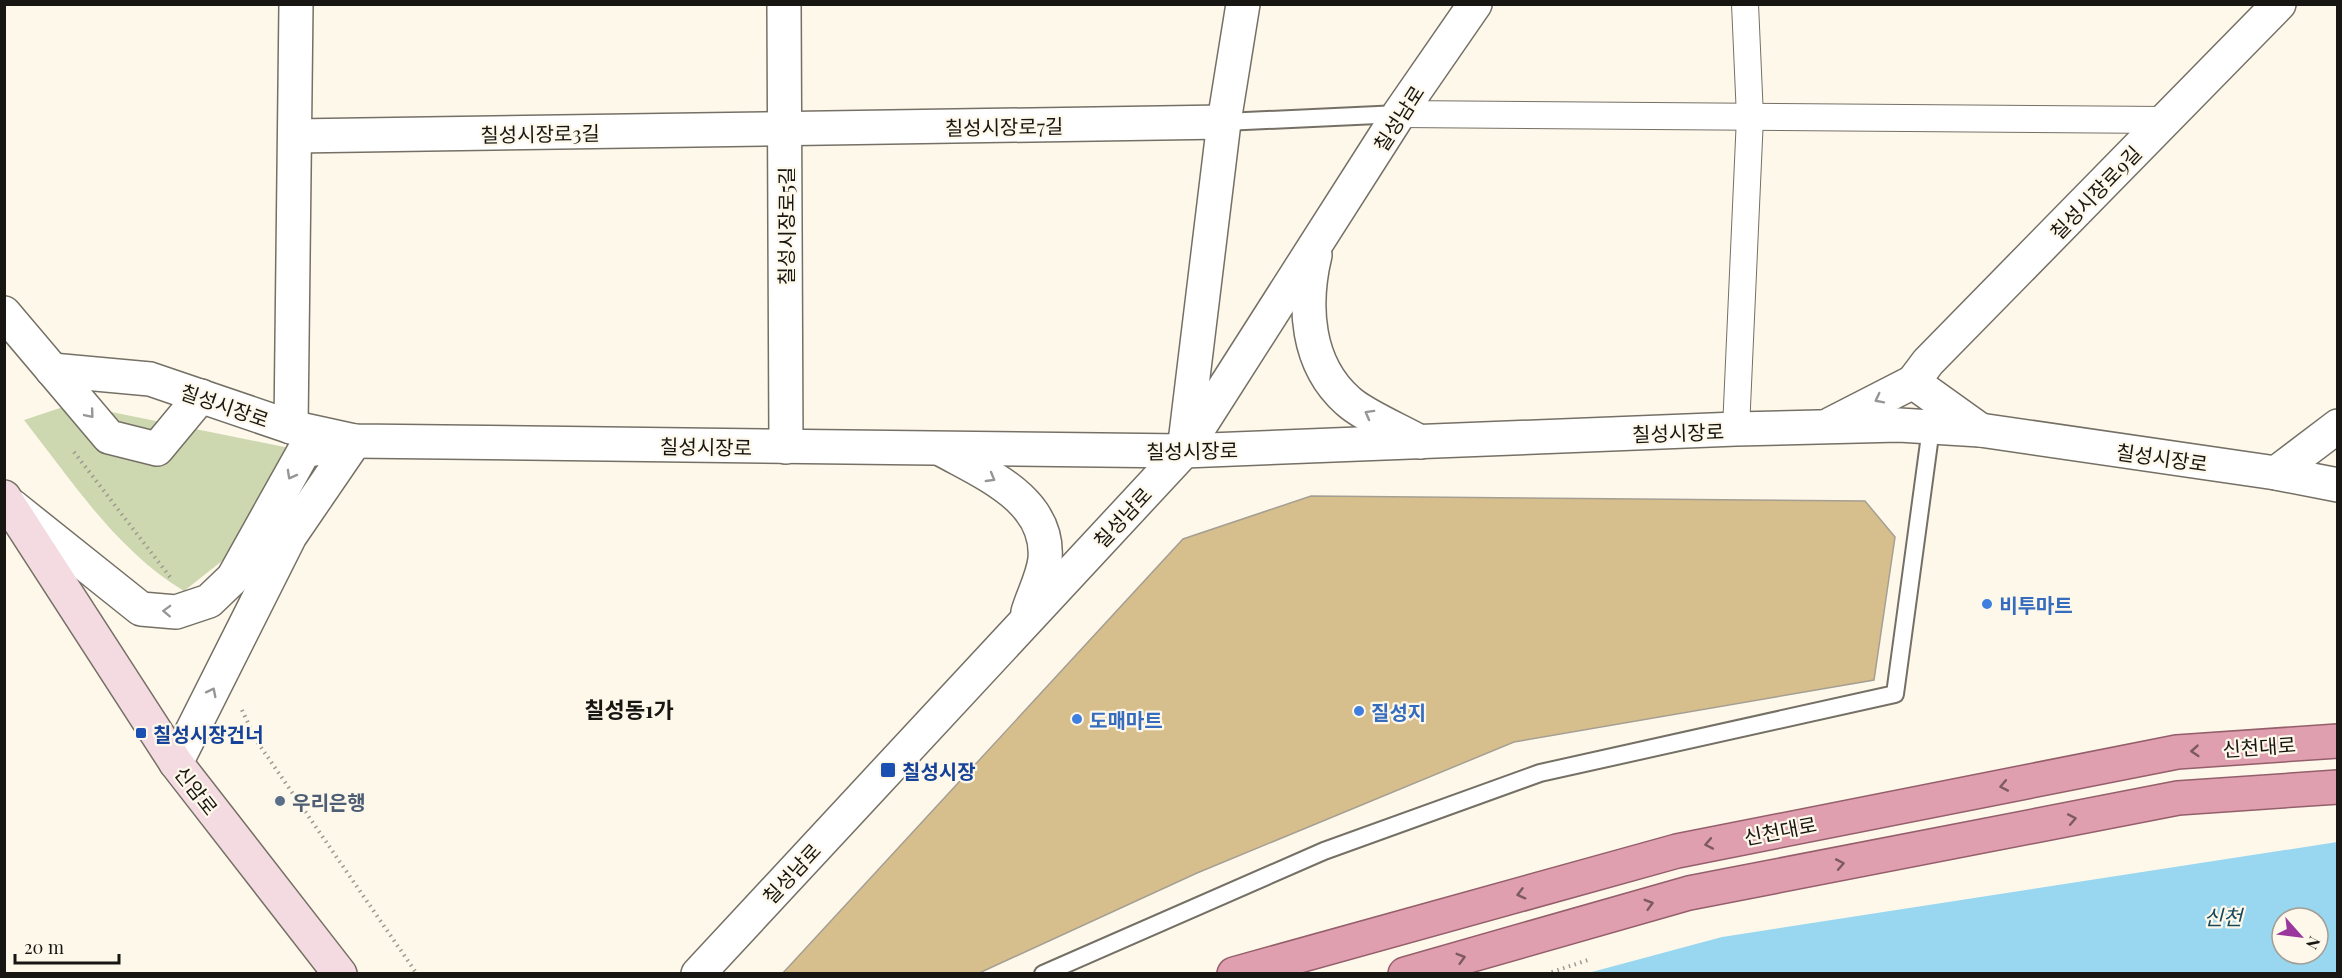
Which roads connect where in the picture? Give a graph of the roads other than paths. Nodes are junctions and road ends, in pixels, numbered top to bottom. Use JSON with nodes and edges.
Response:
{"nodes":[{"id":1,"x":296,"y":4,"type":"edge"},
{"id":2,"x":784,"y":4,"type":"edge"},
{"id":3,"x":1243,"y":4,"type":"edge"},
{"id":4,"x":1475,"y":4,"type":"edge"},
{"id":5,"x":1745,"y":4,"type":"edge"},
{"id":6,"x":2280,"y":4,"type":"edge"},
{"id":7,"x":1400,"y":114,"type":"junction"},
{"id":8,"x":1750,"y":117,"type":"junction"},
{"id":9,"x":2166,"y":120,"type":"junction"},
{"id":10,"x":1224,"y":122,"type":"junction"},
{"id":11,"x":784,"y":129,"type":"junction"},
{"id":12,"x":295,"y":136,"type":"junction"},
{"id":13,"x":1318,"y":242,"type":"junction"},
{"id":14,"x":4,"y":313,"type":"edge"},
{"id":15,"x":52,"y":370,"type":"junction"},
{"id":16,"x":1913,"y":382,"type":"junction"},
{"id":17,"x":201,"y":396,"type":"junction"},
{"id":18,"x":2337,"y":426,"type":"edge"},
{"id":19,"x":291,"y":427,"type":"junction"},
{"id":20,"x":1825,"y":427,"type":"junction"},
{"id":21,"x":1931,"y":428,"type":"junction"},
{"id":22,"x":1736,"y":429,"type":"junction"},
{"id":23,"x":1980,"y":430,"type":"junction"},
{"id":24,"x":355,"y":441,"type":"junction"},
{"id":25,"x":1420,"y":442,"type":"junction"},
{"id":26,"x":786,"y":447,"type":"junction"},
{"id":27,"x":941,"y":449,"type":"junction"},
{"id":28,"x":1184,"y":451,"type":"junction"},
{"id":29,"x":2276,"y":473,"type":"junction"},
{"id":30,"x":2337,"y":485,"type":"edge"},
{"id":31,"x":7,"y":501,"type":"edge"},
{"id":32,"x":1024,"y":624,"type":"junction"},
{"id":33,"x":2337,"y":741,"type":"edge"},
{"id":34,"x":176,"y":763,"type":"junction"},
{"id":35,"x":2337,"y":787,"type":"edge"},
{"id":36,"x":339,"y":974,"type":"edge"},
{"id":37,"x":698,"y":974,"type":"edge"},
{"id":38,"x":1043,"y":974,"type":"edge"},
{"id":39,"x":1234,"y":974,"type":"edge"},
{"id":40,"x":1405,"y":974,"type":"edge"}],
"edges":[{"from":1,"to":12,"type":"street"},
{"from":2,"to":11,"type":"street","name":"칠성시장로5길"},
{"from":3,"to":10,"type":"street"},
{"from":4,"to":7,"type":"street","name":"칠성남로"},
{"from":5,"to":8,"type":"street"},
{"from":6,"to":9,"type":"street","name":"칠성시장로9길"},
{"from":7,"to":8,"type":"street"},
{"from":7,"to":10,"type":"lane"},
{"from":7,"to":13,"type":"street","name":"칠성남로"},
{"from":8,"to":9,"type":"street"},
{"from":8,"to":22,"type":"street"},
{"from":9,"to":16,"type":"street","name":"칠성시장로9길"},
{"from":10,"to":11,"type":"street","name":"칠성시장로7길"},
{"from":10,"to":28,"type":"street"},
{"from":11,"to":12,"type":"street","name":"칠성시장로3길"},
{"from":11,"to":26,"type":"street","name":"칠성시장로5길"},
{"from":12,"to":19,"type":"street"},
{"from":25,"to":13,"type":"street","one_way":true},
{"from":13,"to":28,"type":"street","name":"칠성남로"},
{"from":14,"to":15,"type":"street"},
{"from":15,"to":17,"type":"street","name":"칠성시장로"},
{"from":15,"to":17,"type":"street","one_way":true},
{"from":16,"to":20,"type":"street","one_way":true},
{"from":16,"to":23,"type":"street"},
{"from":17,"to":19,"type":"street","name":"칠성시장로"},
{"from":18,"to":29,"type":"street"},
{"from":19,"to":24,"type":"street","name":"칠성시장로"},
{"from":20,"to":21,"type":"street","name":"칠성시장로"},
{"from":20,"to":22,"type":"street","name":"칠성시장로"},
{"from":21,"to":23,"type":"street","name":"칠성시장로"},
{"from":21,"to":38,"type":"lane"},
{"from":22,"to":25,"type":"street","name":"칠성시장로"},
{"from":23,"to":29,"type":"street","name":"칠성시장로"},
{"from":24,"to":26,"type":"street","name":"칠성시장로"},
{"from":24,"to":31,"type":"street","name":"신암로","one_way":true},
{"from":34,"to":24,"type":"street","one_way":true},
{"from":25,"to":28,"type":"street","name":"칠성시장로"},
{"from":26,"to":27,"type":"street","name":"칠성시장로"},
{"from":27,"to":28,"type":"street","name":"칠성시장로"},
{"from":27,"to":32,"type":"street","one_way":true},
{"from":28,"to":32,"type":"street","name":"칠성남로"},
{"from":29,"to":30,"type":"street","name":"칠성시장로"},
{"from":31,"to":34,"type":"main road","name":"신암로"},
{"from":32,"to":37,"type":"street","name":"칠성남로"},
{"from":33,"to":39,"type":"highway","name":"신천대로","one_way":true},
{"from":34,"to":36,"type":"main road","name":"신암로"},
{"from":40,"to":35,"type":"highway","one_way":true}]}
